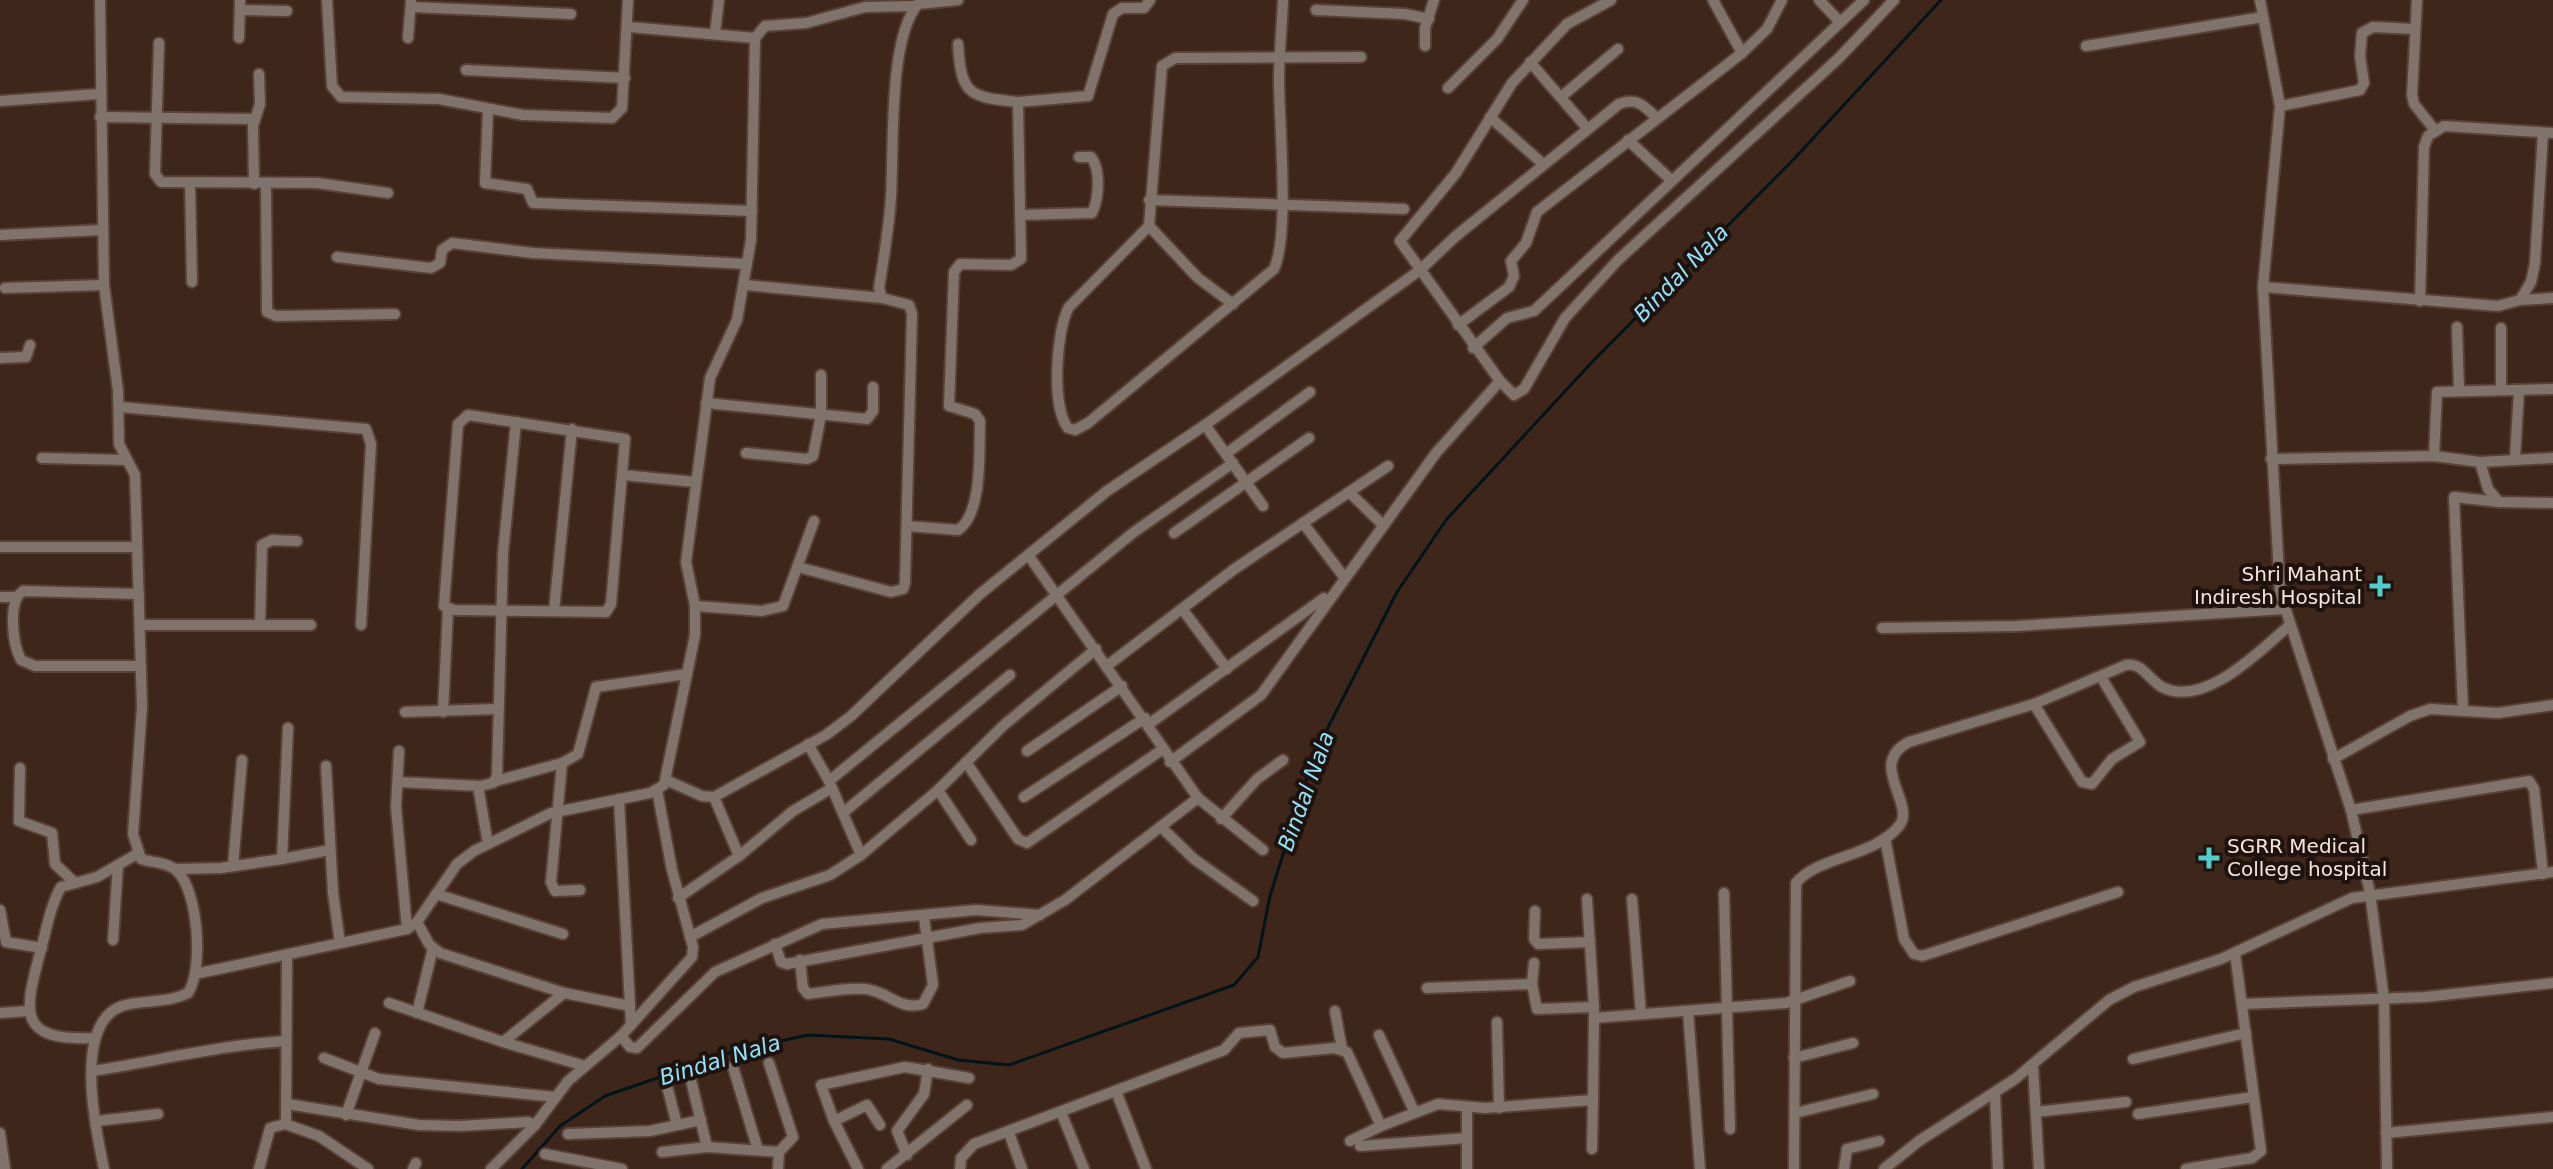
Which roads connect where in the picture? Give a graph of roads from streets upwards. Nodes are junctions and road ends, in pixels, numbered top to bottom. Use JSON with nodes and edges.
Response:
{"nodes":[{"id":1,"x":100,"y":0,"type":"edge"},
{"id":2,"x":327,"y":0,"type":"edge"},
{"id":3,"x":628,"y":0,"type":"edge"},
{"id":4,"x":719,"y":0,"type":"edge"},
{"id":5,"x":958,"y":0,"type":"edge"},
{"id":6,"x":1150,"y":0,"type":"edge"},
{"id":7,"x":1283,"y":0,"type":"edge"},
{"id":8,"x":1434,"y":0,"type":"edge"},
{"id":9,"x":1523,"y":0,"type":"edge"},
{"id":10,"x":1611,"y":0,"type":"edge"},
{"id":11,"x":1713,"y":0,"type":"edge"},
{"id":12,"x":1782,"y":0,"type":"edge"},
{"id":13,"x":1819,"y":0,"type":"edge"},
{"id":14,"x":1864,"y":0,"type":"edge"},
{"id":15,"x":1894,"y":0,"type":"edge"},
{"id":16,"x":2260,"y":0,"type":"edge"},
{"id":17,"x":2417,"y":0,"type":"edge"},
{"id":18,"x":411,"y":3,"type":"edge"},
{"id":19,"x":919,"y":3,"type":"edge"},
{"id":20,"x":240,"y":5,"type":"edge"},
{"id":21,"x":1316,"y":10,"type":"dead end"},
{"id":22,"x":287,"y":11,"type":"dead end"},
{"id":23,"x":571,"y":14,"type":"dead end"},
{"id":24,"x":2263,"y":17,"type":"junction"},
{"id":25,"x":1429,"y":19,"type":"junction"},
{"id":26,"x":1840,"y":22,"type":"junction"},
{"id":27,"x":629,"y":27,"type":"junction"},
{"id":28,"x":2415,"y":29,"type":"junction"},
{"id":29,"x":715,"y":33,"type":"junction"},
{"id":30,"x":239,"y":38,"type":"dead end"},
{"id":31,"x":408,"y":38,"type":"dead end"},
{"id":32,"x":755,"y":38,"type":"junction"},
{"id":33,"x":159,"y":43,"type":"dead end"},
{"id":34,"x":958,"y":44,"type":"dead end"},
{"id":35,"x":1425,"y":46,"type":"dead end"},
{"id":36,"x":2086,"y":46,"type":"dead end"},
{"id":37,"x":1618,"y":49,"type":"dead end"},
{"id":38,"x":1742,"y":53,"type":"junction"},
{"id":39,"x":1280,"y":57,"type":"junction"},
{"id":40,"x":1361,"y":57,"type":"dead end"},
{"id":41,"x":1530,"y":62,"type":"junction"},
{"id":42,"x":466,"y":70,"type":"dead end"},
{"id":43,"x":259,"y":74,"type":"dead end"},
{"id":44,"x":625,"y":78,"type":"junction"},
{"id":45,"x":1448,"y":88,"type":"dead end"},
{"id":46,"x":99,"y":94,"type":"junction"},
{"id":47,"x":1561,"y":97,"type":"junction"},
{"id":48,"x":0,"y":101,"type":"edge"},
{"id":49,"x":1018,"y":102,"type":"junction"},
{"id":50,"x":2280,"y":106,"type":"junction"},
{"id":51,"x":488,"y":111,"type":"junction"},
{"id":52,"x":158,"y":116,"type":"junction"},
{"id":53,"x":100,"y":117,"type":"junction"},
{"id":54,"x":1490,"y":117,"type":"junction"},
{"id":55,"x":1657,"y":118,"type":"junction"},
{"id":56,"x":254,"y":119,"type":"junction"},
{"id":57,"x":1587,"y":128,"type":"junction"},
{"id":58,"x":2434,"y":129,"type":"junction"},
{"id":59,"x":2548,"y":133,"type":"edge"},
{"id":60,"x":1628,"y":140,"type":"junction"},
{"id":61,"x":1079,"y":157,"type":"dead end"},
{"id":62,"x":1543,"y":164,"type":"junction"},
{"id":63,"x":1671,"y":180,"type":"junction"},
{"id":64,"x":254,"y":184,"type":"junction"},
{"id":65,"x":266,"y":184,"type":"junction"},
{"id":66,"x":190,"y":185,"type":"junction"},
{"id":67,"x":388,"y":193,"type":"dead end"},
{"id":68,"x":1149,"y":200,"type":"junction"},
{"id":69,"x":1281,"y":204,"type":"junction"},
{"id":70,"x":1404,"y":209,"type":"dead end"},
{"id":71,"x":752,"y":211,"type":"junction"},
{"id":72,"x":1020,"y":215,"type":"junction"},
{"id":73,"x":1149,"y":226,"type":"junction"},
{"id":74,"x":102,"y":230,"type":"junction"},
{"id":75,"x":0,"y":235,"type":"edge"},
{"id":76,"x":337,"y":257,"type":"dead end"},
{"id":77,"x":747,"y":264,"type":"junction"},
{"id":78,"x":1420,"y":270,"type":"junction"},
{"id":79,"x":192,"y":282,"type":"dead end"},
{"id":80,"x":104,"y":285,"type":"junction"},
{"id":81,"x":745,"y":285,"type":"junction"},
{"id":82,"x":2263,"y":287,"type":"junction"},
{"id":83,"x":5,"y":288,"type":"dead end"},
{"id":84,"x":882,"y":298,"type":"junction"},
{"id":85,"x":2553,"y":298,"type":"edge"},
{"id":86,"x":2520,"y":300,"type":"junction"},
{"id":87,"x":2420,"y":301,"type":"junction"},
{"id":88,"x":1233,"y":304,"type":"junction"},
{"id":89,"x":395,"y":314,"type":"dead end"},
{"id":90,"x":1458,"y":325,"type":"junction"},
{"id":91,"x":2457,"y":327,"type":"dead end"},
{"id":92,"x":2501,"y":328,"type":"dead end"},
{"id":93,"x":30,"y":345,"type":"dead end"},
{"id":94,"x":1473,"y":348,"type":"junction"},
{"id":95,"x":0,"y":358,"type":"edge"},
{"id":96,"x":821,"y":375,"type":"dead end"},
{"id":97,"x":1500,"y":381,"type":"junction"},
{"id":98,"x":873,"y":387,"type":"dead end"},
{"id":99,"x":2553,"y":389,"type":"edge"},
{"id":100,"x":2459,"y":390,"type":"junction"},
{"id":101,"x":2501,"y":390,"type":"junction"},
{"id":102,"x":2519,"y":390,"type":"junction"},
{"id":103,"x":1310,"y":392,"type":"dead end"},
{"id":104,"x":706,"y":403,"type":"junction"},
{"id":105,"x":120,"y":407,"type":"junction"},
{"id":106,"x":821,"y":415,"type":"junction"},
{"id":107,"x":516,"y":422,"type":"junction"},
{"id":108,"x":1205,"y":425,"type":"junction"},
{"id":109,"x":572,"y":429,"type":"junction"},
{"id":110,"x":1309,"y":438,"type":"dead end"},
{"id":111,"x":746,"y":453,"type":"dead end"},
{"id":112,"x":2434,"y":456,"type":"junction"},
{"id":113,"x":42,"y":458,"type":"dead end"},
{"id":114,"x":1230,"y":458,"type":"junction"},
{"id":115,"x":2515,"y":458,"type":"junction"},
{"id":116,"x":2553,"y":458,"type":"edge"},
{"id":117,"x":2271,"y":459,"type":"junction"},
{"id":118,"x":126,"y":460,"type":"junction"},
{"id":119,"x":2480,"y":462,"type":"junction"},
{"id":120,"x":1388,"y":466,"type":"dead end"},
{"id":121,"x":623,"y":475,"type":"junction"},
{"id":122,"x":695,"y":482,"type":"junction"},
{"id":123,"x":1247,"y":482,"type":"junction"},
{"id":124,"x":1351,"y":494,"type":"junction"},
{"id":125,"x":2499,"y":502,"type":"junction"},
{"id":126,"x":2553,"y":503,"type":"edge"},
{"id":127,"x":1263,"y":506,"type":"dead end"},
{"id":128,"x":814,"y":521,"type":"dead end"},
{"id":129,"x":1303,"y":523,"type":"junction"},
{"id":130,"x":1383,"y":525,"type":"junction"},
{"id":131,"x":907,"y":526,"type":"junction"},
{"id":132,"x":1174,"y":533,"type":"dead end"},
{"id":133,"x":297,"y":541,"type":"dead end"},
{"id":134,"x":0,"y":547,"type":"edge"},
{"id":135,"x":136,"y":547,"type":"junction"},
{"id":136,"x":1029,"y":556,"type":"junction"},
{"id":137,"x":798,"y":567,"type":"junction"},
{"id":138,"x":1344,"y":577,"type":"junction"},
{"id":139,"x":1332,"y":593,"type":"junction"},
{"id":140,"x":139,"y":594,"type":"junction"},
{"id":141,"x":1058,"y":596,"type":"junction"},
{"id":142,"x":0,"y":597,"type":"edge"},
{"id":143,"x":16,"y":597,"type":"junction"},
{"id":144,"x":695,"y":606,"type":"junction"},
{"id":145,"x":448,"y":609,"type":"junction"},
{"id":146,"x":501,"y":609,"type":"junction"},
{"id":147,"x":2285,"y":609,"type":"junction"},
{"id":148,"x":1183,"y":610,"type":"junction"},
{"id":149,"x":554,"y":611,"type":"junction"},
{"id":150,"x":260,"y":624,"type":"junction"},
{"id":151,"x":140,"y":625,"type":"junction"},
{"id":152,"x":311,"y":625,"type":"dead end"},
{"id":153,"x":361,"y":625,"type":"dead end"},
{"id":154,"x":2290,"y":625,"type":"junction"},
{"id":155,"x":1882,"y":628,"type":"dead end"},
{"id":156,"x":1096,"y":649,"type":"junction"},
{"id":157,"x":1108,"y":665,"type":"junction"},
{"id":158,"x":141,"y":666,"type":"junction"},
{"id":159,"x":1227,"y":669,"type":"junction"},
{"id":160,"x":687,"y":674,"type":"junction"},
{"id":161,"x":1010,"y":675,"type":"dead end"},
{"id":162,"x":2101,"y":677,"type":"junction"},
{"id":163,"x":1122,"y":686,"type":"junction"},
{"id":164,"x":2034,"y":704,"type":"junction"},
{"id":165,"x":2553,"y":705,"type":"edge"},
{"id":166,"x":497,"y":709,"type":"junction"},
{"id":167,"x":2463,"y":710,"type":"junction"},
{"id":168,"x":405,"y":712,"type":"dead end"},
{"id":169,"x":443,"y":712,"type":"junction"},
{"id":170,"x":1147,"y":721,"type":"junction"},
{"id":171,"x":288,"y":728,"type":"dead end"},
{"id":172,"x":808,"y":744,"type":"junction"},
{"id":173,"x":1163,"y":749,"type":"junction"},
{"id":174,"x":399,"y":751,"type":"dead end"},
{"id":175,"x":1027,"y":751,"type":"dead end"},
{"id":176,"x":2333,"y":759,"type":"junction"},
{"id":177,"x":242,"y":760,"type":"dead end"},
{"id":178,"x":1283,"y":760,"type":"dead end"},
{"id":179,"x":966,"y":762,"type":"junction"},
{"id":180,"x":1170,"y":762,"type":"junction"},
{"id":181,"x":562,"y":763,"type":"junction"},
{"id":182,"x":326,"y":766,"type":"dead end"},
{"id":183,"x":20,"y":768,"type":"dead end"},
{"id":184,"x":666,"y":780,"type":"junction"},
{"id":185,"x":496,"y":781,"type":"junction"},
{"id":186,"x":398,"y":782,"type":"junction"},
{"id":187,"x":830,"y":784,"type":"junction"},
{"id":188,"x":480,"y":786,"type":"junction"},
{"id":189,"x":657,"y":790,"type":"junction"},
{"id":190,"x":938,"y":790,"type":"junction"},
{"id":191,"x":714,"y":797,"type":"junction"},
{"id":192,"x":1024,"y":797,"type":"dead end"},
{"id":193,"x":1198,"y":798,"type":"junction"},
{"id":194,"x":619,"y":799,"type":"junction"},
{"id":195,"x":2350,"y":807,"type":"junction"},
{"id":196,"x":557,"y":812,"type":"junction"},
{"id":197,"x":844,"y":812,"type":"junction"},
{"id":198,"x":1221,"y":819,"type":"junction"},
{"id":199,"x":1162,"y":828,"type":"junction"},
{"id":200,"x":1887,"y":836,"type":"junction"},
{"id":201,"x":971,"y":840,"type":"dead end"},
{"id":202,"x":488,"y":844,"type":"junction"},
{"id":203,"x":330,"y":850,"type":"junction"},
{"id":204,"x":1263,"y":850,"type":"dead end"},
{"id":205,"x":137,"y":854,"type":"junction"},
{"id":206,"x":861,"y":855,"type":"junction"},
{"id":207,"x":739,"y":856,"type":"junction"},
{"id":208,"x":282,"y":859,"type":"junction"},
{"id":209,"x":118,"y":865,"type":"junction"},
{"id":210,"x":233,"y":866,"type":"junction"},
{"id":211,"x":176,"y":869,"type":"junction"},
{"id":212,"x":2548,"y":873,"type":"edge"},
{"id":213,"x":74,"y":882,"type":"junction"},
{"id":214,"x":580,"y":890,"type":"dead end"},
{"id":215,"x":2118,"y":892,"type":"dead end"},
{"id":216,"x":1724,"y":893,"type":"dead end"},
{"id":217,"x":2370,"y":893,"type":"junction"},
{"id":218,"x":436,"y":894,"type":"junction"},
{"id":219,"x":678,"y":898,"type":"junction"},
{"id":220,"x":1587,"y":899,"type":"dead end"},
{"id":221,"x":1632,"y":899,"type":"dead end"},
{"id":222,"x":1253,"y":901,"type":"dead end"},
{"id":223,"x":0,"y":910,"type":"edge"},
{"id":224,"x":1535,"y":911,"type":"dead end"},
{"id":225,"x":1040,"y":915,"type":"junction"},
{"id":226,"x":924,"y":917,"type":"junction"},
{"id":227,"x":417,"y":922,"type":"junction"},
{"id":228,"x":407,"y":929,"type":"junction"},
{"id":229,"x":563,"y":934,"type":"dead end"},
{"id":230,"x":690,"y":937,"type":"junction"},
{"id":231,"x":928,"y":939,"type":"junction"},
{"id":232,"x":113,"y":940,"type":"dead end"},
{"id":233,"x":1590,"y":942,"type":"junction"},
{"id":234,"x":340,"y":943,"type":"junction"},
{"id":235,"x":775,"y":944,"type":"junction"},
{"id":236,"x":42,"y":948,"type":"junction"},
{"id":237,"x":433,"y":948,"type":"junction"},
{"id":238,"x":2235,"y":953,"type":"junction"},
{"id":239,"x":287,"y":956,"type":"junction"},
{"id":240,"x":800,"y":960,"type":"junction"},
{"id":241,"x":1534,"y":963,"type":"dead end"},
{"id":242,"x":195,"y":974,"type":"junction"},
{"id":243,"x":1850,"y":981,"type":"dead end"},
{"id":244,"x":2553,"y":983,"type":"edge"},
{"id":245,"x":1532,"y":984,"type":"junction"},
{"id":246,"x":1427,"y":988,"type":"dead end"},
{"id":247,"x":564,"y":993,"type":"junction"},
{"id":248,"x":2384,"y":999,"type":"junction"},
{"id":249,"x":1794,"y":1001,"type":"junction"},
{"id":250,"x":389,"y":1003,"type":"dead end"},
{"id":251,"x":2242,"y":1004,"type":"junction"},
{"id":252,"x":630,"y":1006,"type":"junction"},
{"id":253,"x":1728,"y":1006,"type":"junction"},
{"id":254,"x":28,"y":1011,"type":"junction"},
{"id":255,"x":1335,"y":1011,"type":"dead end"},
{"id":256,"x":1688,"y":1011,"type":"junction"},
{"id":257,"x":0,"y":1013,"type":"edge"},
{"id":258,"x":417,"y":1013,"type":"junction"},
{"id":259,"x":1594,"y":1013,"type":"junction"},
{"id":260,"x":1641,"y":1014,"type":"junction"},
{"id":261,"x":1497,"y":1022,"type":"dead end"},
{"id":262,"x":631,"y":1025,"type":"junction"},
{"id":263,"x":375,"y":1033,"type":"dead end"},
{"id":264,"x":2246,"y":1033,"type":"junction"},
{"id":265,"x":1379,"y":1035,"type":"dead end"},
{"id":266,"x":621,"y":1036,"type":"junction"},
{"id":267,"x":94,"y":1038,"type":"junction"},
{"id":268,"x":286,"y":1041,"type":"junction"},
{"id":269,"x":503,"y":1042,"type":"junction"},
{"id":270,"x":1853,"y":1043,"type":"dead end"},
{"id":271,"x":1342,"y":1049,"type":"junction"},
{"id":272,"x":324,"y":1058,"type":"dead end"},
{"id":273,"x":1794,"y":1058,"type":"junction"},
{"id":274,"x":2133,"y":1059,"type":"dead end"},
{"id":275,"x":769,"y":1063,"type":"dead end"},
{"id":276,"x":585,"y":1066,"type":"junction"},
{"id":277,"x":2033,"y":1066,"type":"junction"},
{"id":278,"x":733,"y":1067,"type":"dead end"},
{"id":279,"x":928,"y":1069,"type":"junction"},
{"id":280,"x":92,"y":1071,"type":"junction"},
{"id":281,"x":360,"y":1073,"type":"junction"},
{"id":282,"x":690,"y":1076,"type":"dead end"},
{"id":283,"x":969,"y":1078,"type":"dead end"},
{"id":284,"x":667,"y":1086,"type":"dead end"},
{"id":285,"x":1116,"y":1091,"type":"junction"},
{"id":286,"x":1873,"y":1094,"type":"dead end"},
{"id":287,"x":1995,"y":1094,"type":"junction"},
{"id":288,"x":555,"y":1097,"type":"junction"},
{"id":289,"x":2253,"y":1097,"type":"junction"},
{"id":290,"x":1593,"y":1100,"type":"junction"},
{"id":291,"x":2126,"y":1102,"type":"dead end"},
{"id":292,"x":287,"y":1104,"type":"junction"},
{"id":293,"x":967,"y":1105,"type":"dead end"},
{"id":294,"x":1467,"y":1108,"type":"junction"},
{"id":295,"x":1499,"y":1108,"type":"junction"},
{"id":296,"x":1414,"y":1111,"type":"junction"},
{"id":297,"x":1061,"y":1112,"type":"junction"},
{"id":298,"x":2036,"y":1112,"type":"junction"},
{"id":299,"x":1795,"y":1113,"type":"junction"},
{"id":300,"x":158,"y":1114,"type":"dead end"},
{"id":301,"x":2138,"y":1114,"type":"dead end"},
{"id":302,"x":346,"y":1115,"type":"junction"},
{"id":303,"x":2553,"y":1117,"type":"edge"},
{"id":304,"x":701,"y":1120,"type":"junction"},
{"id":305,"x":97,"y":1121,"type":"junction"},
{"id":306,"x":834,"y":1121,"type":"junction"},
{"id":307,"x":285,"y":1124,"type":"junction"},
{"id":308,"x":535,"y":1125,"type":"junction"},
{"id":309,"x":677,"y":1125,"type":"junction"},
{"id":310,"x":880,"y":1125,"type":"dead end"},
{"id":311,"x":1381,"y":1126,"type":"junction"},
{"id":312,"x":1730,"y":1129,"type":"dead end"},
{"id":313,"x":0,"y":1133,"type":"edge"},
{"id":314,"x":1009,"y":1133,"type":"junction"},
{"id":315,"x":2386,"y":1133,"type":"junction"},
{"id":316,"x":568,"y":1134,"type":"dead end"},
{"id":317,"x":1467,"y":1138,"type":"junction"},
{"id":318,"x":1879,"y":1141,"type":"dead end"},
{"id":319,"x":707,"y":1147,"type":"junction"},
{"id":320,"x":1592,"y":1149,"type":"dead end"},
{"id":321,"x":758,"y":1150,"type":"junction"},
{"id":322,"x":662,"y":1152,"type":"dead end"},
{"id":323,"x":779,"y":1152,"type":"junction"},
{"id":324,"x":545,"y":1154,"type":"dead end"},
{"id":325,"x":907,"y":1155,"type":"junction"},
{"id":326,"x":5,"y":1169,"type":"edge"},
{"id":327,"x":104,"y":1169,"type":"edge"},
{"id":328,"x":259,"y":1169,"type":"edge"},
{"id":329,"x":368,"y":1169,"type":"edge"},
{"id":330,"x":491,"y":1169,"type":"edge"},
{"id":331,"x":622,"y":1169,"type":"edge"},
{"id":332,"x":778,"y":1169,"type":"edge"},
{"id":333,"x":858,"y":1169,"type":"edge"},
{"id":334,"x":887,"y":1169,"type":"edge"},
{"id":335,"x":960,"y":1169,"type":"edge"},
{"id":336,"x":1022,"y":1169,"type":"edge"},
{"id":337,"x":1084,"y":1169,"type":"edge"},
{"id":338,"x":1146,"y":1169,"type":"edge"},
{"id":339,"x":1467,"y":1169,"type":"edge"},
{"id":340,"x":1700,"y":1169,"type":"edge"},
{"id":341,"x":1794,"y":1169,"type":"edge"},
{"id":342,"x":1844,"y":1169,"type":"edge"},
{"id":343,"x":1884,"y":1169,"type":"edge"},
{"id":344,"x":1998,"y":1169,"type":"edge"},
{"id":345,"x":2039,"y":1169,"type":"edge"},
{"id":346,"x":2186,"y":1169,"type":"edge"},
{"id":347,"x":2387,"y":1169,"type":"edge"}],
"edges":[{"from":1,"to":46,"type":"street"},
{"from":2,"to":51,"type":"street"},
{"from":3,"to":27,"type":"street"},
{"from":4,"to":29,"type":"street"},
{"from":5,"to":19,"type":"street"},
{"from":6,"to":49,"type":"street"},
{"from":7,"to":39,"type":"street"},
{"from":8,"to":25,"type":"street"},
{"from":9,"to":45,"type":"street"},
{"from":10,"to":41,"type":"street"},
{"from":11,"to":38,"type":"street"},
{"from":12,"to":38,"type":"street"},
{"from":13,"to":26,"type":"street"},
{"from":14,"to":26,"type":"street"},
{"from":15,"to":97,"type":"street"},
{"from":16,"to":24,"type":"street"},
{"from":17,"to":28,"type":"street"},
{"from":18,"to":23,"type":"street"},
{"from":18,"to":31,"type":"street"},
{"from":19,"to":32,"type":"street"},
{"from":19,"to":84,"type":"street"},
{"from":20,"to":22,"type":"street"},
{"from":20,"to":30,"type":"street"},
{"from":21,"to":25,"type":"street"},
{"from":24,"to":36,"type":"street"},
{"from":24,"to":50,"type":"street"},
{"from":25,"to":35,"type":"street"},
{"from":26,"to":63,"type":"street"},
{"from":27,"to":29,"type":"street"},
{"from":27,"to":44,"type":"street"},
{"from":28,"to":50,"type":"street"},
{"from":28,"to":58,"type":"street"},
{"from":29,"to":32,"type":"street"},
{"from":32,"to":71,"type":"street"},
{"from":33,"to":52,"type":"street"},
{"from":34,"to":49,"type":"street"},
{"from":37,"to":47,"type":"street"},
{"from":38,"to":55,"type":"street"},
{"from":39,"to":40,"type":"street"},
{"from":39,"to":68,"type":"street"},
{"from":39,"to":69,"type":"street"},
{"from":41,"to":47,"type":"street"},
{"from":41,"to":54,"type":"street"},
{"from":42,"to":44,"type":"street"},
{"from":43,"to":56,"type":"street"},
{"from":44,"to":51,"type":"street"},
{"from":46,"to":48,"type":"street"},
{"from":46,"to":53,"type":"street"},
{"from":47,"to":57,"type":"street"},
{"from":49,"to":72,"type":"street"},
{"from":50,"to":82,"type":"street"},
{"from":51,"to":71,"type":"street"},
{"from":52,"to":53,"type":"street"},
{"from":52,"to":56,"type":"street"},
{"from":52,"to":66,"type":"street"},
{"from":53,"to":74,"type":"street"},
{"from":54,"to":62,"type":"street"},
{"from":54,"to":78,"type":"street"},
{"from":55,"to":57,"type":"street"},
{"from":55,"to":60,"type":"street"},
{"from":56,"to":64,"type":"street"},
{"from":57,"to":62,"type":"street"},
{"from":58,"to":59,"type":"street"},
{"from":58,"to":87,"type":"street"},
{"from":59,"to":86,"type":"street"},
{"from":60,"to":63,"type":"street"},
{"from":60,"to":90,"type":"street"},
{"from":61,"to":72,"type":"street"},
{"from":62,"to":78,"type":"street"},
{"from":63,"to":94,"type":"street"},
{"from":64,"to":65,"type":"street"},
{"from":64,"to":66,"type":"street"},
{"from":65,"to":67,"type":"street"},
{"from":65,"to":89,"type":"street"},
{"from":66,"to":79,"type":"street"},
{"from":68,"to":69,"type":"street"},
{"from":68,"to":73,"type":"street"},
{"from":69,"to":70,"type":"street"},
{"from":69,"to":88,"type":"street"},
{"from":71,"to":77,"type":"street"},
{"from":72,"to":131,"type":"street"},
{"from":73,"to":88,"type":"street"},
{"from":73,"to":88,"type":"street"},
{"from":74,"to":75,"type":"street"},
{"from":74,"to":80,"type":"street"},
{"from":76,"to":77,"type":"street"},
{"from":77,"to":81,"type":"street"},
{"from":78,"to":90,"type":"street"},
{"from":78,"to":108,"type":"street"},
{"from":80,"to":83,"type":"street"},
{"from":80,"to":105,"type":"street"},
{"from":81,"to":84,"type":"street"},
{"from":81,"to":104,"type":"street"},
{"from":82,"to":87,"type":"street"},
{"from":82,"to":117,"type":"street"},
{"from":84,"to":131,"type":"street"},
{"from":85,"to":86,"type":"street"},
{"from":86,"to":87,"type":"street"},
{"from":90,"to":94,"type":"street"},
{"from":91,"to":100,"type":"street"},
{"from":92,"to":101,"type":"street"},
{"from":93,"to":95,"type":"street"},
{"from":94,"to":97,"type":"street"},
{"from":96,"to":106,"type":"street"},
{"from":97,"to":130,"type":"street"},
{"from":98,"to":106,"type":"street"},
{"from":99,"to":102,"type":"street"},
{"from":100,"to":101,"type":"street"},
{"from":100,"to":112,"type":"street"},
{"from":101,"to":102,"type":"street"},
{"from":102,"to":115,"type":"street"},
{"from":103,"to":114,"type":"street"},
{"from":104,"to":106,"type":"street"},
{"from":104,"to":122,"type":"street"},
{"from":105,"to":118,"type":"street"},
{"from":105,"to":153,"type":"street"},
{"from":106,"to":111,"type":"street"},
{"from":107,"to":109,"type":"street"},
{"from":107,"to":145,"type":"street"},
{"from":107,"to":146,"type":"street"},
{"from":108,"to":114,"type":"street"},
{"from":108,"to":136,"type":"street"},
{"from":109,"to":121,"type":"street"},
{"from":109,"to":149,"type":"street"},
{"from":110,"to":123,"type":"street"},
{"from":112,"to":117,"type":"street"},
{"from":112,"to":119,"type":"street"},
{"from":113,"to":118,"type":"street"},
{"from":114,"to":123,"type":"street"},
{"from":114,"to":141,"type":"street"},
{"from":115,"to":116,"type":"street"},
{"from":115,"to":119,"type":"street"},
{"from":117,"to":147,"type":"street"},
{"from":118,"to":135,"type":"street"},
{"from":119,"to":125,"type":"street"},
{"from":120,"to":124,"type":"street"},
{"from":121,"to":122,"type":"street"},
{"from":121,"to":149,"type":"street"},
{"from":122,"to":144,"type":"street"},
{"from":123,"to":127,"type":"street"},
{"from":123,"to":132,"type":"street"},
{"from":124,"to":129,"type":"street"},
{"from":124,"to":130,"type":"street"},
{"from":125,"to":126,"type":"street"},
{"from":125,"to":167,"type":"street"},
{"from":128,"to":137,"type":"street"},
{"from":129,"to":138,"type":"street"},
{"from":129,"to":148,"type":"street"},
{"from":130,"to":138,"type":"street"},
{"from":131,"to":137,"type":"street"},
{"from":133,"to":150,"type":"street"},
{"from":134,"to":135,"type":"street"},
{"from":135,"to":140,"type":"street"},
{"from":136,"to":141,"type":"street"},
{"from":136,"to":172,"type":"street"},
{"from":137,"to":144,"type":"street"},
{"from":138,"to":139,"type":"street"},
{"from":139,"to":159,"type":"street"},
{"from":139,"to":180,"type":"street"},
{"from":140,"to":143,"type":"street"},
{"from":140,"to":151,"type":"street"},
{"from":141,"to":156,"type":"street"},
{"from":141,"to":187,"type":"street"},
{"from":142,"to":143,"type":"street"},
{"from":143,"to":158,"type":"street"},
{"from":144,"to":160,"type":"street"},
{"from":145,"to":146,"type":"street"},
{"from":145,"to":169,"type":"street"},
{"from":146,"to":149,"type":"street"},
{"from":146,"to":166,"type":"street"},
{"from":147,"to":154,"type":"street"},
{"from":147,"to":155,"type":"street"},
{"from":148,"to":157,"type":"street"},
{"from":148,"to":159,"type":"street"},
{"from":150,"to":151,"type":"street"},
{"from":150,"to":152,"type":"street"},
{"from":151,"to":158,"type":"street"},
{"from":154,"to":162,"type":"street"},
{"from":154,"to":176,"type":"street"},
{"from":156,"to":157,"type":"street"},
{"from":156,"to":179,"type":"street"},
{"from":157,"to":163,"type":"street"},
{"from":158,"to":205,"type":"street"},
{"from":159,"to":170,"type":"street"},
{"from":160,"to":181,"type":"street"},
{"from":160,"to":184,"type":"street"},
{"from":161,"to":197,"type":"street"},
{"from":162,"to":164,"type":"street"},
{"from":162,"to":164,"type":"street"},
{"from":163,"to":170,"type":"street"},
{"from":163,"to":175,"type":"street"},
{"from":164,"to":200,"type":"street"},
{"from":165,"to":167,"type":"street"},
{"from":166,"to":169,"type":"street"},
{"from":166,"to":185,"type":"street"},
{"from":167,"to":176,"type":"street"},
{"from":168,"to":169,"type":"street"},
{"from":170,"to":173,"type":"street"},
{"from":170,"to":192,"type":"street"},
{"from":171,"to":208,"type":"street"},
{"from":172,"to":187,"type":"street"},
{"from":172,"to":191,"type":"street"},
{"from":173,"to":179,"type":"street"},
{"from":173,"to":180,"type":"street"},
{"from":174,"to":186,"type":"street"},
{"from":176,"to":195,"type":"street"},
{"from":177,"to":210,"type":"street"},
{"from":178,"to":198,"type":"street"},
{"from":179,"to":190,"type":"street"},
{"from":180,"to":193,"type":"street"},
{"from":181,"to":185,"type":"street"},
{"from":181,"to":196,"type":"street"},
{"from":182,"to":203,"type":"street"},
{"from":183,"to":213,"type":"street"},
{"from":184,"to":189,"type":"street"},
{"from":184,"to":191,"type":"street"},
{"from":185,"to":188,"type":"street"},
{"from":186,"to":188,"type":"street"},
{"from":186,"to":228,"type":"street"},
{"from":187,"to":197,"type":"street"},
{"from":187,"to":207,"type":"street"},
{"from":188,"to":202,"type":"street"},
{"from":189,"to":194,"type":"street"},
{"from":189,"to":219,"type":"street"},
{"from":190,"to":201,"type":"street"},
{"from":190,"to":206,"type":"street"},
{"from":191,"to":207,"type":"street"},
{"from":193,"to":198,"type":"street"},
{"from":193,"to":199,"type":"street"},
{"from":194,"to":196,"type":"street"},
{"from":194,"to":252,"type":"street"},
{"from":195,"to":212,"type":"street"},
{"from":195,"to":217,"type":"street"},
{"from":196,"to":202,"type":"street"},
{"from":196,"to":214,"type":"street"},
{"from":197,"to":206,"type":"street"},
{"from":198,"to":204,"type":"street"},
{"from":199,"to":222,"type":"street"},
{"from":199,"to":225,"type":"street"},
{"from":200,"to":215,"type":"street"},
{"from":200,"to":249,"type":"street"},
{"from":202,"to":218,"type":"street"},
{"from":203,"to":208,"type":"street"},
{"from":203,"to":234,"type":"street"},
{"from":205,"to":209,"type":"street"},
{"from":205,"to":211,"type":"street"},
{"from":206,"to":230,"type":"street"},
{"from":207,"to":219,"type":"street"},
{"from":208,"to":210,"type":"street"},
{"from":209,"to":213,"type":"street"},
{"from":209,"to":232,"type":"street"},
{"from":210,"to":211,"type":"street"},
{"from":211,"to":242,"type":"street"},
{"from":212,"to":217,"type":"street"},
{"from":213,"to":236,"type":"street"},
{"from":216,"to":253,"type":"street"},
{"from":217,"to":238,"type":"street"},
{"from":217,"to":248,"type":"street"},
{"from":218,"to":227,"type":"street"},
{"from":218,"to":229,"type":"street"},
{"from":219,"to":230,"type":"street"},
{"from":220,"to":233,"type":"street"},
{"from":221,"to":260,"type":"street"},
{"from":223,"to":236,"type":"street"},
{"from":224,"to":233,"type":"street"},
{"from":225,"to":226,"type":"street"},
{"from":225,"to":231,"type":"street"},
{"from":226,"to":231,"type":"street"},
{"from":226,"to":235,"type":"street"},
{"from":227,"to":228,"type":"street"},
{"from":227,"to":237,"type":"street"},
{"from":228,"to":234,"type":"street"},
{"from":230,"to":262,"type":"street"},
{"from":231,"to":240,"type":"street"},
{"from":231,"to":240,"type":"street"},
{"from":233,"to":259,"type":"street"},
{"from":234,"to":239,"type":"street"},
{"from":235,"to":240,"type":"street"},
{"from":235,"to":266,"type":"street"},
{"from":236,"to":254,"type":"street"},
{"from":237,"to":247,"type":"street"},
{"from":237,"to":258,"type":"street"},
{"from":238,"to":251,"type":"street"},
{"from":238,"to":277,"type":"street"},
{"from":239,"to":242,"type":"street"},
{"from":239,"to":268,"type":"street"},
{"from":241,"to":245,"type":"street"},
{"from":242,"to":267,"type":"street"},
{"from":243,"to":249,"type":"street"},
{"from":244,"to":248,"type":"street"},
{"from":245,"to":246,"type":"street"},
{"from":245,"to":259,"type":"street"},
{"from":247,"to":252,"type":"street"},
{"from":247,"to":269,"type":"street"},
{"from":248,"to":251,"type":"street"},
{"from":248,"to":315,"type":"street"},
{"from":249,"to":253,"type":"street"},
{"from":249,"to":273,"type":"street"},
{"from":250,"to":258,"type":"street"},
{"from":251,"to":264,"type":"street"},
{"from":252,"to":262,"type":"street"},
{"from":253,"to":256,"type":"street"},
{"from":253,"to":312,"type":"street"},
{"from":254,"to":257,"type":"street"},
{"from":254,"to":267,"type":"street"},
{"from":255,"to":271,"type":"street"},
{"from":256,"to":260,"type":"street"},
{"from":256,"to":340,"type":"street"},
{"from":258,"to":269,"type":"street"},
{"from":259,"to":260,"type":"street"},
{"from":259,"to":290,"type":"street"},
{"from":261,"to":295,"type":"street"},
{"from":262,"to":266,"type":"street"},
{"from":263,"to":281,"type":"street"},
{"from":264,"to":274,"type":"street"},
{"from":264,"to":289,"type":"street"},
{"from":265,"to":296,"type":"street"},
{"from":266,"to":276,"type":"street"},
{"from":267,"to":280,"type":"street"},
{"from":268,"to":280,"type":"street"},
{"from":268,"to":292,"type":"street"},
{"from":269,"to":276,"type":"street"},
{"from":270,"to":273,"type":"street"},
{"from":271,"to":285,"type":"street"},
{"from":271,"to":311,"type":"street"},
{"from":272,"to":281,"type":"street"},
{"from":273,"to":299,"type":"street"},
{"from":275,"to":323,"type":"street"},
{"from":276,"to":288,"type":"street"},
{"from":277,"to":287,"type":"street"},
{"from":277,"to":298,"type":"street"},
{"from":278,"to":321,"type":"street"},
{"from":279,"to":283,"type":"street"},
{"from":279,"to":306,"type":"street"},
{"from":279,"to":325,"type":"street"},
{"from":280,"to":305,"type":"street"},
{"from":281,"to":288,"type":"street"},
{"from":281,"to":302,"type":"street"},
{"from":282,"to":304,"type":"street"},
{"from":284,"to":309,"type":"street"},
{"from":285,"to":297,"type":"street"},
{"from":285,"to":338,"type":"street"},
{"from":286,"to":299,"type":"street"},
{"from":287,"to":343,"type":"street"},
{"from":287,"to":344,"type":"street"},
{"from":288,"to":308,"type":"street"},
{"from":289,"to":301,"type":"street"},
{"from":289,"to":346,"type":"street"},
{"from":290,"to":295,"type":"street"},
{"from":290,"to":320,"type":"street"},
{"from":291,"to":298,"type":"street"},
{"from":292,"to":302,"type":"street"},
{"from":292,"to":307,"type":"street"},
{"from":293,"to":325,"type":"street"},
{"from":294,"to":295,"type":"street"},
{"from":294,"to":296,"type":"street"},
{"from":294,"to":317,"type":"street"},
{"from":296,"to":311,"type":"street"},
{"from":297,"to":314,"type":"street"},
{"from":297,"to":337,"type":"street"},
{"from":298,"to":345,"type":"street"},
{"from":299,"to":341,"type":"street"},
{"from":300,"to":305,"type":"street"},
{"from":302,"to":308,"type":"street"},
{"from":303,"to":315,"type":"street"},
{"from":304,"to":309,"type":"street"},
{"from":304,"to":319,"type":"street"},
{"from":305,"to":327,"type":"street"},
{"from":306,"to":310,"type":"street"},
{"from":306,"to":333,"type":"street"},
{"from":307,"to":328,"type":"street"},
{"from":307,"to":329,"type":"street"},
{"from":308,"to":330,"type":"street"},
{"from":309,"to":316,"type":"street"},
{"from":311,"to":317,"type":"street"},
{"from":313,"to":326,"type":"street"},
{"from":314,"to":335,"type":"street"},
{"from":314,"to":336,"type":"street"},
{"from":315,"to":347,"type":"street"},
{"from":317,"to":339,"type":"street"},
{"from":318,"to":342,"type":"street"},
{"from":319,"to":321,"type":"street"},
{"from":319,"to":322,"type":"street"},
{"from":321,"to":323,"type":"street"},
{"from":323,"to":332,"type":"street"},
{"from":324,"to":331,"type":"street"},
{"from":325,"to":334,"type":"street"}]}
